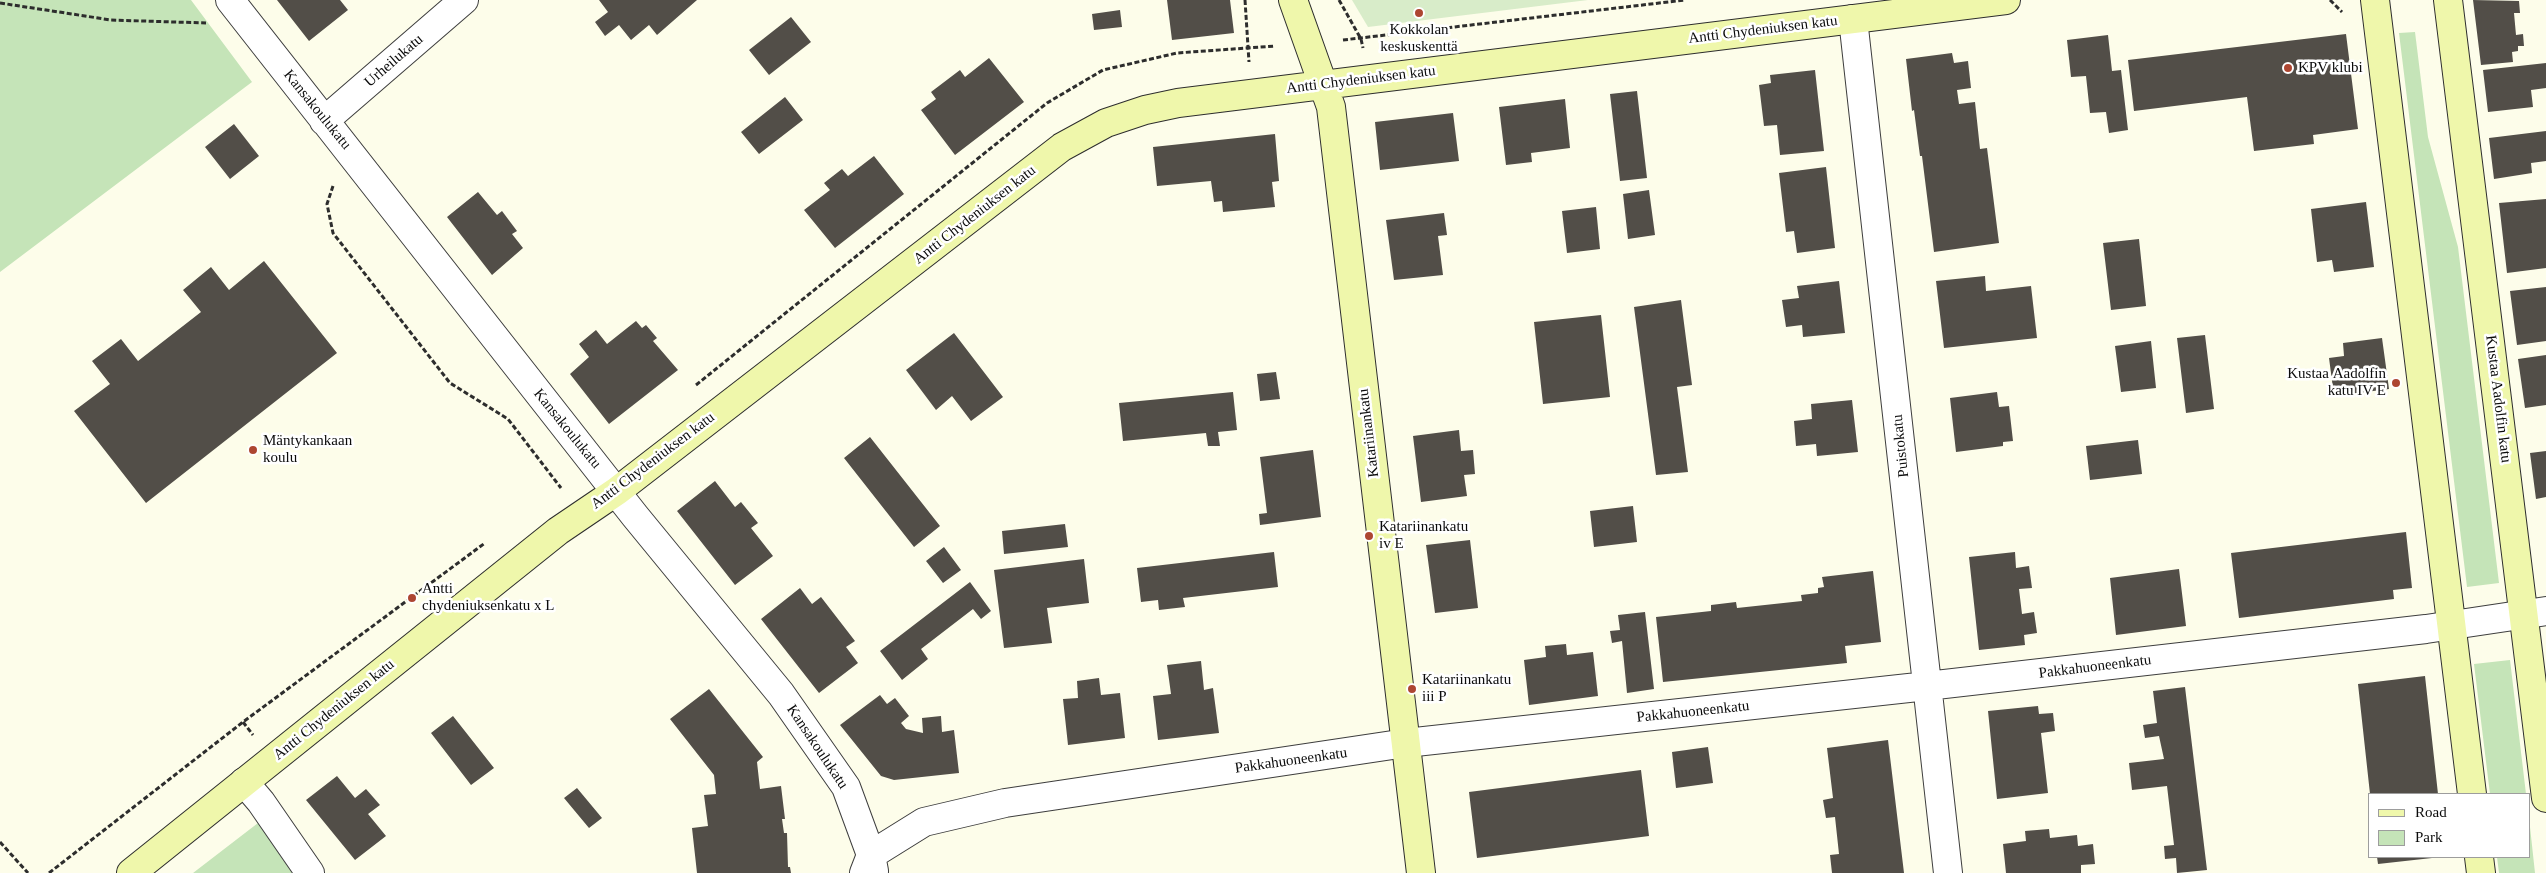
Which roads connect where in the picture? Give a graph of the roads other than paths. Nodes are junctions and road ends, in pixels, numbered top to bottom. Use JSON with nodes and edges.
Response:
{"nodes":[{"id":1,"x":230,"y":0,"type":"edge"},
{"id":2,"x":464,"y":0,"type":"edge"},
{"id":3,"x":1292,"y":0,"type":"edge"},
{"id":4,"x":2006,"y":0,"type":"edge"},
{"id":5,"x":2375,"y":0,"type":"edge"},
{"id":6,"x":2448,"y":0,"type":"edge"},
{"id":7,"x":1853,"y":19,"type":"junction"},
{"id":8,"x":1324,"y":84,"type":"junction"},
{"id":9,"x":324,"y":121,"type":"junction"},
{"id":10,"x":617,"y":491,"type":"junction"},
{"id":11,"x":2535,"y":613,"type":"edge"},
{"id":12,"x":2452,"y":624,"type":"junction"},
{"id":13,"x":1927,"y":686,"type":"junction"},
{"id":14,"x":1406,"y":743,"type":"junction"},
{"id":15,"x":244,"y":782,"type":"junction"},
{"id":16,"x":2472,"y":793,"type":"edge"},
{"id":17,"x":2546,"y":798,"type":"edge"},
{"id":18,"x":2479,"y":858,"type":"edge"},
{"id":19,"x":870,"y":867,"type":"edge"},
{"id":20,"x":131,"y":873,"type":"edge"},
{"id":21,"x":310,"y":873,"type":"edge"},
{"id":22,"x":1421,"y":873,"type":"edge"},
{"id":23,"x":1948,"y":873,"type":"edge"},
{"id":24,"x":2481,"y":873,"type":"edge"}],
"edges":[{"from":1,"to":9,"type":"street","name":"Kansakoulukatu"},
{"from":2,"to":9,"type":"street","name":"Urheilukatu"},
{"from":3,"to":8,"type":"main road","name":"Katariinankatu"},
{"from":4,"to":7,"type":"main road","name":"Antti Chydeniuksen katu"},
{"from":5,"to":12,"type":"main road"},
{"from":6,"to":11,"type":"main road","name":"Kustaa Aadolfin katu"},
{"from":7,"to":8,"type":"main road","name":"Antti Chydeniuksen katu"},
{"from":7,"to":13,"type":"street","name":"Puistokatu"},
{"from":8,"to":10,"type":"main road","name":"Antti Chydeniuksen katu"},
{"from":8,"to":14,"type":"main road","name":"Katariinankatu"},
{"from":9,"to":10,"type":"street","name":"Kansakoulukatu"},
{"from":10,"to":15,"type":"main road","name":"Antti Chydeniuksen katu"},
{"from":10,"to":19,"type":"street","name":"Kansakoulukatu"},
{"from":11,"to":12,"type":"street","name":"Pakkahuoneenkatu"},
{"from":11,"to":17,"type":"main road","name":"Kustaa Aadolfin katu"},
{"from":12,"to":13,"type":"street","name":"Pakkahuoneenkatu"},
{"from":12,"to":16,"type":"main road"},
{"from":13,"to":14,"type":"street","name":"Pakkahuoneenkatu"},
{"from":13,"to":23,"type":"street","name":"Puistokatu"},
{"from":14,"to":19,"type":"street","name":"Pakkahuoneenkatu"},
{"from":14,"to":22,"type":"main road","name":"Katariinankatu"},
{"from":15,"to":20,"type":"main road","name":"Antti Chydeniuksen katu"},
{"from":15,"to":21,"type":"street"},
{"from":18,"to":24,"type":"main road"}]}
